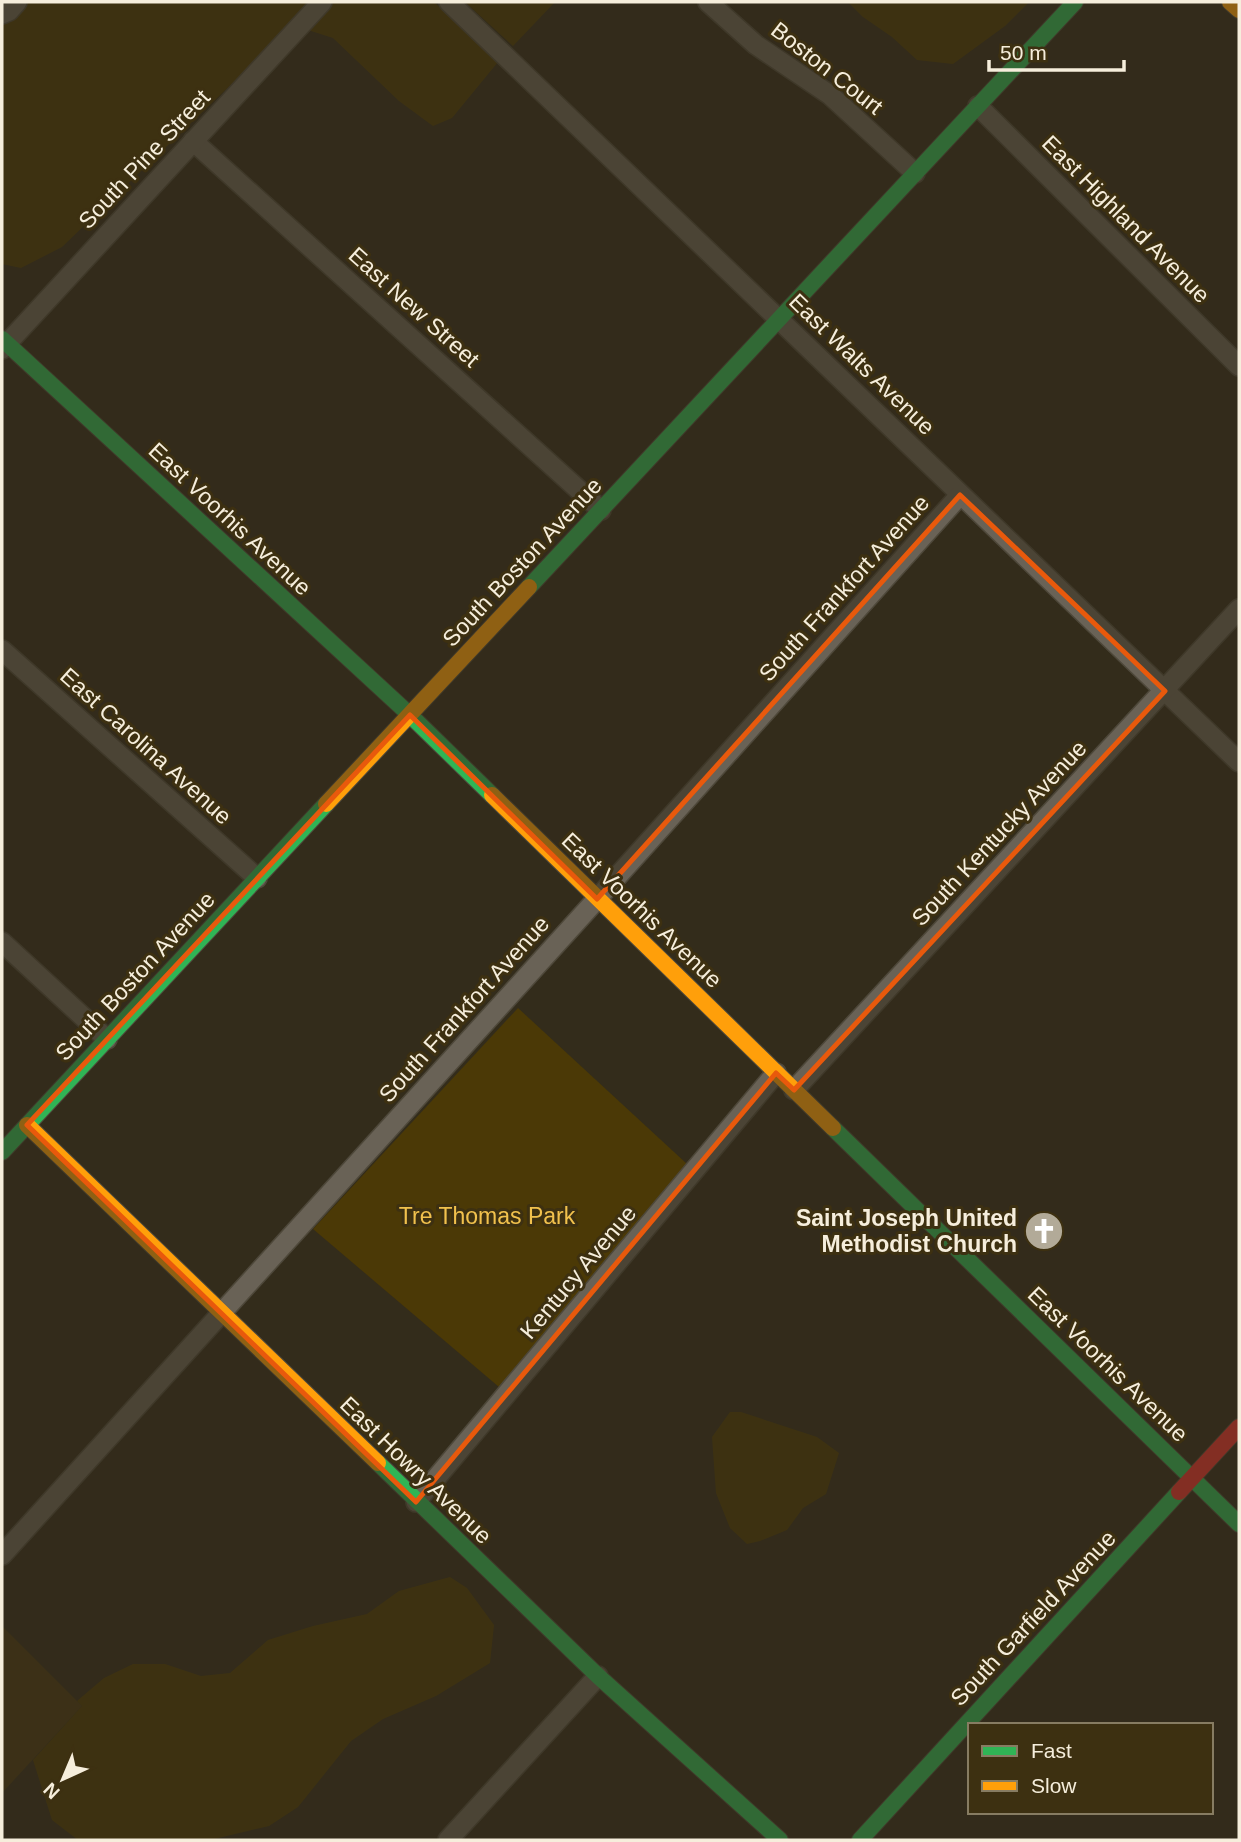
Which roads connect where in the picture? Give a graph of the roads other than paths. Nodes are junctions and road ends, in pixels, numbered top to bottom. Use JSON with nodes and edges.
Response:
{"nodes":[{"id":1,"x":17,"y":2,"type":"edge"},
{"id":2,"x":322,"y":2,"type":"edge"},
{"id":3,"x":449,"y":2,"type":"edge"},
{"id":4,"x":708,"y":2,"type":"edge"},
{"id":5,"x":1075,"y":2,"type":"edge"},
{"id":6,"x":1230,"y":2,"type":"edge"},
{"id":7,"x":1239,"y":10,"type":"edge"},
{"id":8,"x":2,"y":14,"type":"edge"},
{"id":9,"x":978,"y":106,"type":"junction"},
{"id":10,"x":193,"y":141,"type":"junction"},
{"id":11,"x":915,"y":173,"type":"junction"},
{"id":12,"x":780,"y":318,"type":"junction"},
{"id":13,"x":3,"y":344,"type":"edge"},
{"id":14,"x":1239,"y":366,"type":"edge"},
{"id":15,"x":960,"y":495,"type":"junction"},
{"id":16,"x":601,"y":510,"type":"junction"},
{"id":17,"x":1239,"y":609,"type":"edge"},
{"id":18,"x":2,"y":650,"type":"edge"},
{"id":19,"x":1165,"y":691,"type":"junction"},
{"id":20,"x":410,"y":715,"type":"junction"},
{"id":21,"x":1239,"y":762,"type":"edge"},
{"id":22,"x":257,"y":878,"type":"junction"},
{"id":23,"x":597,"y":899,"type":"junction"},
{"id":24,"x":2,"y":942,"type":"edge"},
{"id":25,"x":107,"y":1039,"type":"junction"},
{"id":26,"x":776,"y":1073,"type":"junction"},
{"id":27,"x":794,"y":1090,"type":"junction"},
{"id":28,"x":27,"y":1125,"type":"junction"},
{"id":29,"x":2,"y":1152,"type":"edge"},
{"id":30,"x":222,"y":1311,"type":"junction"},
{"id":31,"x":1239,"y":1427,"type":"edge"},
{"id":32,"x":1192,"y":1479,"type":"junction"},
{"id":33,"x":416,"y":1502,"type":"junction"},
{"id":34,"x":1239,"y":1524,"type":"edge"},
{"id":35,"x":2,"y":1555,"type":"edge"},
{"id":36,"x":598,"y":1676,"type":"junction"},
{"id":37,"x":448,"y":1840,"type":"edge"},
{"id":38,"x":780,"y":1840,"type":"edge"},
{"id":39,"x":860,"y":1840,"type":"edge"}],
"edges":[{"from":1,"to":8,"type":"street"},
{"from":2,"to":10,"type":"street","name":"South Pine Street"},
{"from":3,"to":12,"type":"street","name":"East Walts Avenue"},
{"from":4,"to":11,"type":"street","name":"Boston Court"},
{"from":5,"to":9,"type":"street","name":"South Boston Avenue"},
{"from":6,"to":7,"type":"street"},
{"from":9,"to":11,"type":"street","name":"South Boston Avenue"},
{"from":9,"to":14,"type":"street","name":"East Highland Avenue"},
{"from":10,"to":13,"type":"street","name":"South Pine Street"},
{"from":10,"to":16,"type":"street","name":"East New Street"},
{"from":11,"to":12,"type":"street","name":"South Boston Avenue"},
{"from":12,"to":15,"type":"street","name":"East Walts Avenue"},
{"from":12,"to":16,"type":"street","name":"South Boston Avenue"},
{"from":13,"to":20,"type":"street","name":"East Voorhis Avenue"},
{"from":15,"to":19,"type":"street","name":"East Walts Avenue"},
{"from":15,"to":23,"type":"street","name":"South Frankfort Avenue"},
{"from":16,"to":20,"type":"street","name":"South Boston Avenue"},
{"from":17,"to":19,"type":"street","name":"South Kentucky Avenue"},
{"from":18,"to":22,"type":"street","name":"East Carolina Avenue"},
{"from":19,"to":21,"type":"street","name":"East Walts Avenue"},
{"from":19,"to":27,"type":"street","name":"South Kentucky Avenue"},
{"from":20,"to":22,"type":"street","name":"South Boston Avenue"},
{"from":20,"to":23,"type":"street","name":"East Voorhis Avenue"},
{"from":22,"to":25,"type":"street","name":"South Boston Avenue"},
{"from":23,"to":26,"type":"street","name":"East Voorhis Avenue"},
{"from":23,"to":30,"type":"street","name":"South Frankfort Avenue"},
{"from":24,"to":25,"type":"street"},
{"from":25,"to":28,"type":"street","name":"South Boston Avenue"},
{"from":26,"to":27,"type":"street","name":"East Voorhis Avenue"},
{"from":26,"to":33,"type":"street","name":"Kentucy Avenue"},
{"from":27,"to":32,"type":"street","name":"East Voorhis Avenue"},
{"from":28,"to":29,"type":"street","name":"South Boston Avenue"},
{"from":28,"to":30,"type":"street","name":"East Howry Avenue"},
{"from":30,"to":33,"type":"street","name":"East Howry Avenue"},
{"from":30,"to":35,"type":"street","name":"South Frankfort Avenue"},
{"from":31,"to":32,"type":"street","name":"South Garfield Avenue"},
{"from":32,"to":34,"type":"street","name":"East Voorhis Avenue"},
{"from":32,"to":39,"type":"street","name":"South Garfield Avenue"},
{"from":33,"to":36,"type":"street","name":"East Howry Avenue"},
{"from":36,"to":37,"type":"street"},
{"from":36,"to":38,"type":"street","name":"East Howry Avenue"}]}
